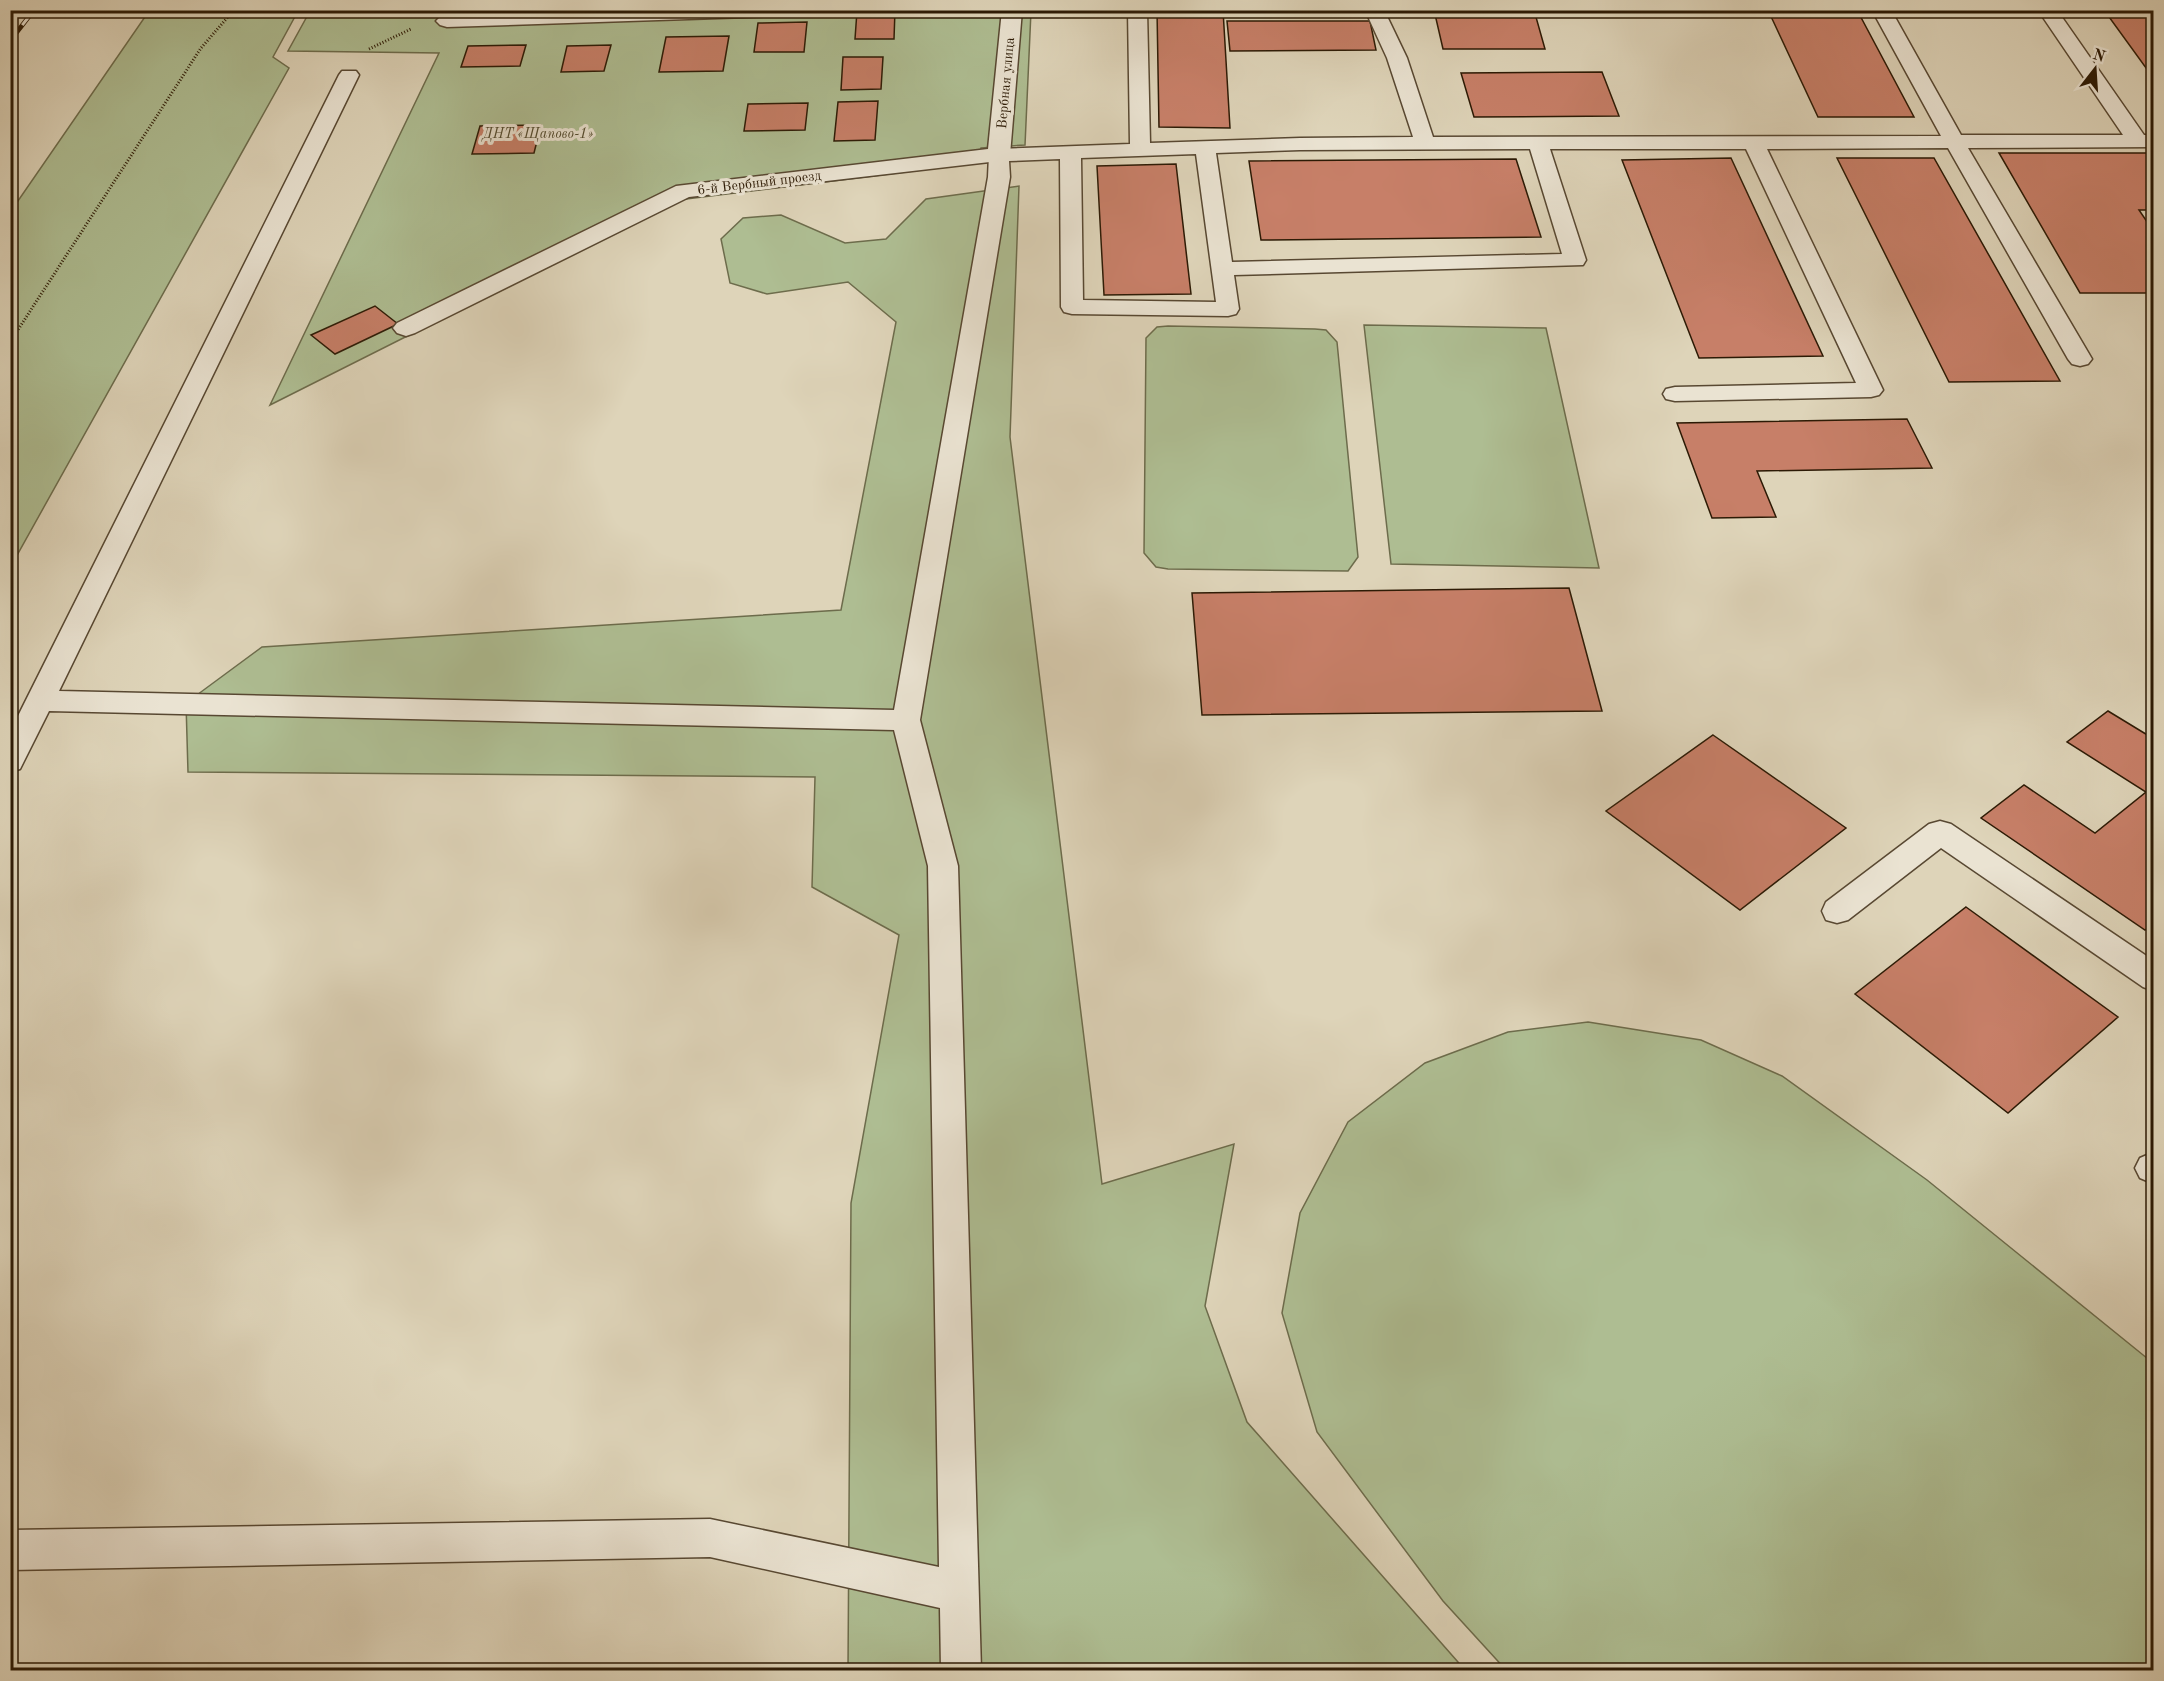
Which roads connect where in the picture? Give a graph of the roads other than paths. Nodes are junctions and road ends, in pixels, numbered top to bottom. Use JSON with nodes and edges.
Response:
{"nodes":[{"id":1,"x":780,"y":10,"type":"edge"},
{"id":2,"x":1012,"y":10,"type":"edge"},
{"id":3,"x":1137,"y":10,"type":"edge"},
{"id":4,"x":1374,"y":10,"type":"edge"},
{"id":5,"x":1881,"y":10,"type":"edge"},
{"id":6,"x":2048,"y":10,"type":"edge"},
{"id":7,"x":447,"y":21,"type":"road end"},
{"id":8,"x":349,"y":75,"type":"road end"},
{"id":9,"x":1954,"y":141,"type":"junction"},
{"id":10,"x":2146,"y":141,"type":"edge"},
{"id":11,"x":1753,"y":142,"type":"junction"},
{"id":12,"x":1425,"y":143,"type":"junction"},
{"id":13,"x":1538,"y":143,"type":"junction"},
{"id":14,"x":1205,"y":147,"type":"junction"},
{"id":15,"x":1140,"y":149,"type":"junction"},
{"id":16,"x":1070,"y":152,"type":"junction"},
{"id":17,"x":999,"y":155,"type":"junction"},
{"id":18,"x":1222,"y":269,"type":"junction"},
{"id":19,"x":406,"y":328,"type":"dead end"},
{"id":20,"x":2080,"y":359,"type":"dead end"},
{"id":21,"x":1675,"y":394,"type":"dead end"},
{"id":22,"x":41,"y":701,"type":"junction"},
{"id":23,"x":906,"y":720,"type":"junction"},
{"id":24,"x":10,"y":762,"type":"edge"},
{"id":25,"x":1837,"y":911,"type":"dead end"},
{"id":26,"x":2154,"y":978,"type":"edge"},
{"id":27,"x":10,"y":1551,"type":"edge"},
{"id":28,"x":960,"y":1592,"type":"junction"},
{"id":29,"x":961,"y":1671,"type":"edge"}],
"edges":[{"from":1,"to":7,"type":"street"},
{"from":2,"to":17,"type":"street","name":"Вербная улица"},
{"from":3,"to":15,"type":"lane"},
{"from":4,"to":12,"type":"lane"},
{"from":5,"to":9,"type":"lane"},
{"from":6,"to":10,"type":"lane"},
{"from":8,"to":22,"type":"lane"},
{"from":9,"to":10,"type":"lane"},
{"from":9,"to":11,"type":"lane"},
{"from":9,"to":20,"type":"lane"},
{"from":11,"to":13,"type":"lane"},
{"from":11,"to":21,"type":"lane"},
{"from":12,"to":13,"type":"lane"},
{"from":12,"to":14,"type":"lane"},
{"from":13,"to":18,"type":"lane"},
{"from":14,"to":15,"type":"lane"},
{"from":14,"to":18,"type":"lane"},
{"from":15,"to":16,"type":"lane"},
{"from":16,"to":17,"type":"lane"},
{"from":16,"to":18,"type":"lane"},
{"from":17,"to":19,"type":"street","name":"6-й Вербный проезд"},
{"from":17,"to":23,"type":"lane"},
{"from":22,"to":23,"type":"lane"},
{"from":22,"to":24,"type":"lane"},
{"from":23,"to":28,"type":"lane"},
{"from":25,"to":26,"type":"lane"},
{"from":27,"to":28,"type":"lane"},
{"from":28,"to":29,"type":"lane"}]}
